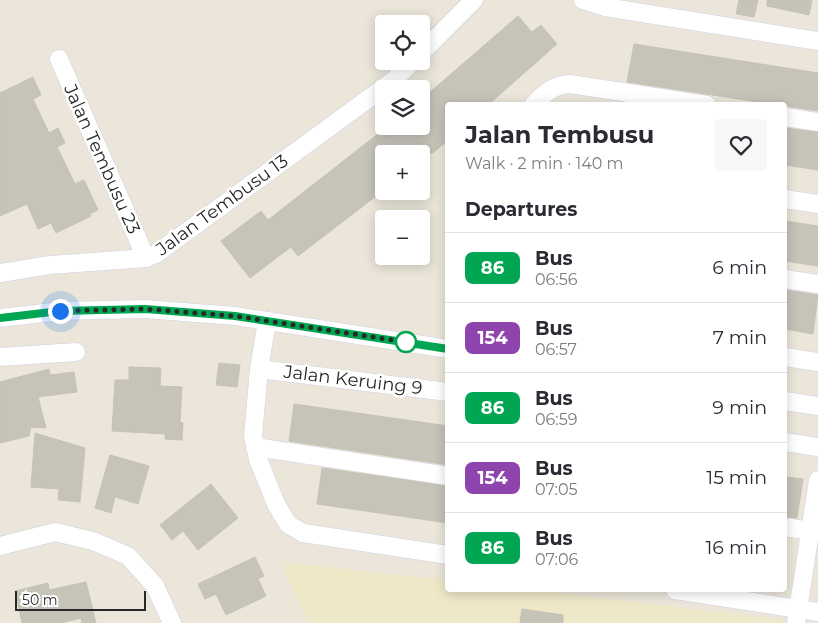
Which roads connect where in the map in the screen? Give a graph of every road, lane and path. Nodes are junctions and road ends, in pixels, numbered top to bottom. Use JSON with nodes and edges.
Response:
{"nodes":[{"id":1,"x":474,"y":0,"type":"edge"},
{"id":2,"x":583,"y":0,"type":"edge"},
{"id":3,"x":818,"y":41,"type":"edge"},
{"id":4,"x":430,"y":44,"type":"edge"},
{"id":5,"x":59,"y":59,"type":"dead end"},
{"id":6,"x":404,"y":70,"type":"edge"},
{"id":7,"x":536,"y":102,"type":"edge"},
{"id":8,"x":687,"y":102,"type":"edge"},
{"id":9,"x":787,"y":117,"type":"edge"},
{"id":10,"x":818,"y":122,"type":"edge"},
{"id":11,"x":787,"y":199,"type":"edge"},
{"id":12,"x":818,"y":204,"type":"edge"},
{"id":13,"x":146,"y":258,"type":"junction"},
{"id":14,"x":0,"y":273,"type":"edge"},
{"id":15,"x":787,"y":279,"type":"edge"},
{"id":16,"x":818,"y":284,"type":"edge"},
{"id":17,"x":0,"y":318,"type":"edge"},
{"id":18,"x":268,"y":321,"type":"junction"},
{"id":19,"x":445,"y":349,"type":"edge"},
{"id":20,"x":76,"y":352,"type":"dead end"},
{"id":21,"x":0,"y":357,"type":"edge"},
{"id":22,"x":787,"y":357,"type":"edge"},
{"id":23,"x":818,"y":362,"type":"edge"},
{"id":24,"x":259,"y":369,"type":"junction"},
{"id":25,"x":445,"y":392,"type":"edge"},
{"id":26,"x":787,"y":400,"type":"edge"},
{"id":27,"x":818,"y":406,"type":"edge"},
{"id":28,"x":787,"y":442,"type":"edge"},
{"id":29,"x":255,"y":447,"type":"junction"},
{"id":30,"x":818,"y":447,"type":"edge"},
{"id":31,"x":445,"y":476,"type":"edge"},
{"id":32,"x":818,"y":480,"type":"edge"},
{"id":33,"x":787,"y":527,"type":"edge"},
{"id":34,"x":814,"y":532,"type":"edge"},
{"id":35,"x":0,"y":546,"type":"edge"},
{"id":36,"x":445,"y":555,"type":"edge"},
{"id":37,"x":684,"y":592,"type":"edge"},
{"id":38,"x":818,"y":612,"type":"edge"},
{"id":39,"x":798,"y":616,"type":"edge"},
{"id":40,"x":172,"y":623,"type":"edge"}],
"edges":[{"from":1,"to":4,"type":"street"},
{"from":2,"to":3,"type":"street"},
{"from":5,"to":13,"type":"street","name":"Jalan Tembusu 23"},
{"from":6,"to":13,"type":"street","name":"Jalan Tembusu 13"},
{"from":7,"to":8,"type":"street"},
{"from":9,"to":10,"type":"street"},
{"from":11,"to":12,"type":"street"},
{"from":13,"to":14,"type":"street","name":"Jalan Tembusu 13"},
{"from":15,"to":16,"type":"street"},
{"from":17,"to":18,"type":"street"},
{"from":18,"to":19,"type":"street"},
{"from":18,"to":24,"type":"street","name":"Jalan Keruing 9"},
{"from":20,"to":21,"type":"street"},
{"from":22,"to":23,"type":"street"},
{"from":24,"to":25,"type":"street","name":"Jalan Keruing 9"},
{"from":24,"to":29,"type":"street","name":"Jalan Keruing 9"},
{"from":26,"to":27,"type":"street"},
{"from":28,"to":30,"type":"street"},
{"from":29,"to":31,"type":"street"},
{"from":29,"to":36,"type":"street","name":"Jalan Keruing 9"},
{"from":32,"to":34,"type":"street"},
{"from":33,"to":34,"type":"street"},
{"from":34,"to":39,"type":"street"},
{"from":35,"to":40,"type":"street"},
{"from":37,"to":39,"type":"street"},
{"from":38,"to":39,"type":"street"}]}
